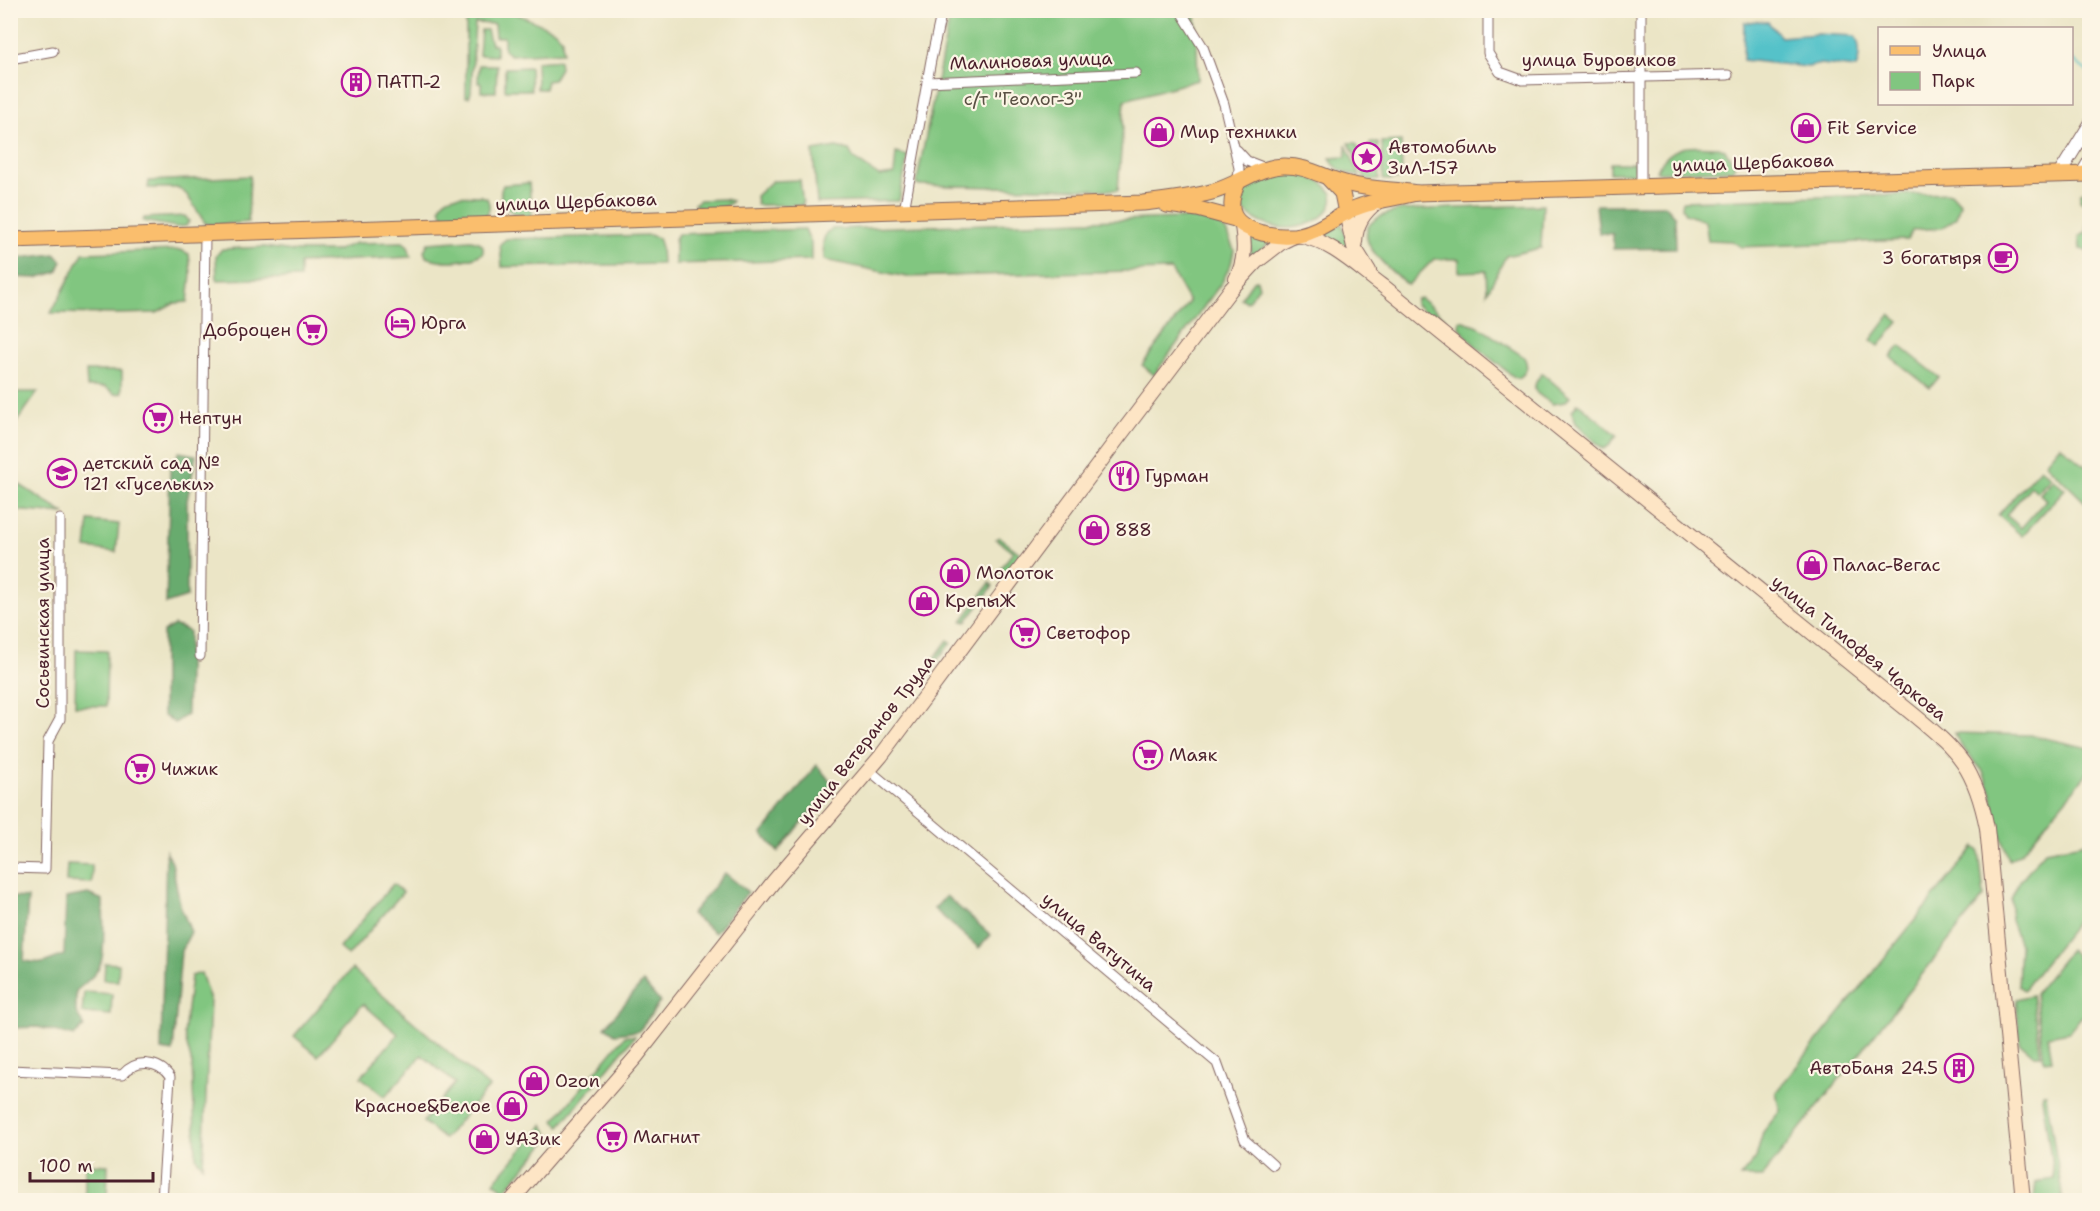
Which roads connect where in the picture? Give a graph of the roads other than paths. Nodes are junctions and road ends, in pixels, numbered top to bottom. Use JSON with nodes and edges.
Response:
{"nodes":[{"id":1,"x":942,"y":10,"type":"edge"},
{"id":2,"x":1180,"y":10,"type":"edge"},
{"id":3,"x":1488,"y":10,"type":"edge"},
{"id":4,"x":1641,"y":10,"type":"edge"},
{"id":5,"x":53,"y":51,"type":"dead end"},
{"id":6,"x":10,"y":59,"type":"edge"},
{"id":7,"x":1136,"y":73,"type":"dead end"},
{"id":8,"x":1728,"y":75,"type":"dead end"},
{"id":9,"x":1642,"y":77,"type":"junction"},
{"id":10,"x":927,"y":82,"type":"junction"},
{"id":11,"x":2090,"y":124,"type":"edge"},
{"id":12,"x":1235,"y":148,"type":"junction"},
{"id":13,"x":2090,"y":160,"type":"edge"},
{"id":14,"x":1267,"y":168,"type":"junction"},
{"id":15,"x":2085,"y":175,"type":"edge"},
{"id":16,"x":2058,"y":176,"type":"junction"},
{"id":17,"x":1327,"y":177,"type":"junction"},
{"id":18,"x":1238,"y":182,"type":"junction"},
{"id":19,"x":1641,"y":186,"type":"junction"},
{"id":20,"x":1417,"y":193,"type":"junction"},
{"id":21,"x":1377,"y":202,"type":"junction"},
{"id":22,"x":1143,"y":203,"type":"junction"},
{"id":23,"x":904,"y":211,"type":"junction"},
{"id":24,"x":1346,"y":213,"type":"junction"},
{"id":25,"x":1239,"y":223,"type":"junction"},
{"id":26,"x":205,"y":234,"type":"junction"},
{"id":27,"x":1296,"y":236,"type":"junction"},
{"id":28,"x":10,"y":240,"type":"edge"},
{"id":29,"x":1354,"y":247,"type":"junction"},
{"id":30,"x":1383,"y":286,"type":"junction"},
{"id":31,"x":1231,"y":289,"type":"junction"},
{"id":32,"x":60,"y":519,"type":"dead end"},
{"id":33,"x":200,"y":656,"type":"dead end"},
{"id":34,"x":869,"y":770,"type":"junction"},
{"id":35,"x":10,"y":867,"type":"edge"},
{"id":36,"x":10,"y":1070,"type":"edge"},
{"id":37,"x":1273,"y":1165,"type":"dead end"},
{"id":38,"x":162,"y":1200,"type":"edge"},
{"id":39,"x":512,"y":1200,"type":"edge"},
{"id":40,"x":2023,"y":1200,"type":"edge"}],
"edges":[{"from":1,"to":10,"type":"street"},
{"from":2,"to":12,"type":"street"},
{"from":3,"to":9,"type":"street","name":"улица Буровиков"},
{"from":4,"to":9,"type":"street"},
{"from":5,"to":6,"type":"street"},
{"from":7,"to":10,"type":"street","name":"Малиновая улица"},
{"from":8,"to":9,"type":"street","name":"улица Буровиков"},
{"from":9,"to":19,"type":"street"},
{"from":10,"to":23,"type":"street"},
{"from":11,"to":16,"type":"street"},
{"from":12,"to":14,"type":"street"},
{"from":12,"to":18,"type":"street"},
{"from":13,"to":15,"type":"street"},
{"from":14,"to":17,"type":"main road"},
{"from":14,"to":18,"type":"main road"},
{"from":15,"to":16,"type":"main road","name":"улица Щербакова"},
{"from":16,"to":19,"type":"main road","name":"улица Щербакова"},
{"from":17,"to":20,"type":"main road"},
{"from":17,"to":24,"type":"main road"},
{"from":18,"to":22,"type":"main road"},
{"from":18,"to":25,"type":"main road"},
{"from":19,"to":20,"type":"main road","name":"улица Щербакова"},
{"from":20,"to":21,"type":"main road"},
{"from":21,"to":24,"type":"main road"},
{"from":21,"to":29,"type":"main road"},
{"from":22,"to":23,"type":"main road","name":"улица Щербакова"},
{"from":22,"to":25,"type":"main road"},
{"from":23,"to":26,"type":"main road","name":"улица Щербакова"},
{"from":24,"to":27,"type":"main road"},
{"from":24,"to":29,"type":"main road"},
{"from":25,"to":27,"type":"main road"},
{"from":25,"to":31,"type":"main road"},
{"from":26,"to":28,"type":"main road","name":"улица Щербакова"},
{"from":26,"to":33,"type":"street"},
{"from":27,"to":30,"type":"main road"},
{"from":27,"to":31,"type":"main road"},
{"from":29,"to":30,"type":"main road"},
{"from":30,"to":40,"type":"main road","name":"улица Тимофея Чаркова"},
{"from":31,"to":34,"type":"main road","name":"улица Ветеранов Труда"},
{"from":32,"to":35,"type":"street","name":"Сосьвинская улица"},
{"from":34,"to":37,"type":"street","name":"улица Ватутина"},
{"from":34,"to":39,"type":"main road","name":"улица Ветеранов Труда"},
{"from":36,"to":38,"type":"street"}]}
